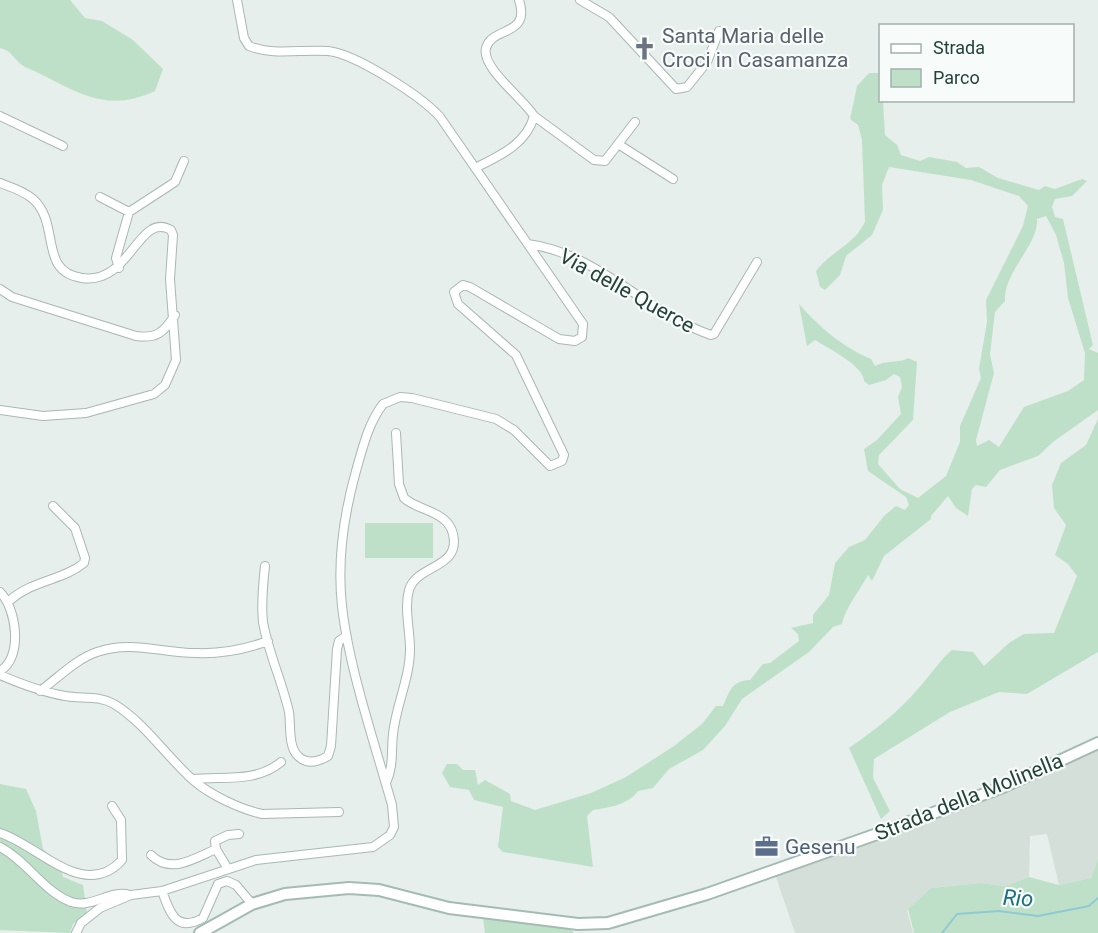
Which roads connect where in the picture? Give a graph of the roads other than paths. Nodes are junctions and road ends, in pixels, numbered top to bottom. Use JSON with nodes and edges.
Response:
{"nodes":[{"id":1,"x":237,"y":0,"type":"edge"},
{"id":2,"x":519,"y":0,"type":"edge"},
{"id":3,"x":580,"y":0,"type":"edge"},
{"id":4,"x":719,"y":31,"type":"dead end"},
{"id":5,"x":0,"y":116,"type":"edge"},
{"id":6,"x":534,"y":116,"type":"junction"},
{"id":7,"x":635,"y":122,"type":"dead end"},
{"id":8,"x":618,"y":144,"type":"junction"},
{"id":9,"x":63,"y":146,"type":"dead end"},
{"id":10,"x":184,"y":160,"type":"dead end"},
{"id":11,"x":476,"y":168,"type":"junction"},
{"id":12,"x":673,"y":179,"type":"dead end"},
{"id":13,"x":0,"y":183,"type":"edge"},
{"id":14,"x":100,"y":198,"type":"dead end"},
{"id":15,"x":129,"y":212,"type":"junction"},
{"id":16,"x":528,"y":244,"type":"junction"},
{"id":17,"x":758,"y":262,"type":"dead end"},
{"id":18,"x":119,"y":268,"type":"junction"},
{"id":19,"x":0,"y":289,"type":"edge"},
{"id":20,"x":175,"y":315,"type":"junction"},
{"id":21,"x":0,"y":410,"type":"edge"},
{"id":22,"x":396,"y":433,"type":"dead end"},
{"id":23,"x":53,"y":506,"type":"dead end"},
{"id":24,"x":265,"y":566,"type":"dead end"},
{"id":25,"x":0,"y":592,"type":"edge"},
{"id":26,"x":9,"y":601,"type":"junction"},
{"id":27,"x":346,"y":636,"type":"junction"},
{"id":28,"x":268,"y":641,"type":"junction"},
{"id":29,"x":0,"y":673,"type":"edge"},
{"id":30,"x":40,"y":691,"type":"junction"},
{"id":31,"x":1098,"y":742,"type":"edge"},
{"id":32,"x":281,"y":762,"type":"dead end"},
{"id":33,"x":193,"y":779,"type":"junction"},
{"id":34,"x":386,"y":783,"type":"junction"},
{"id":35,"x":112,"y":806,"type":"dead end"},
{"id":36,"x":339,"y":812,"type":"dead end"},
{"id":37,"x":0,"y":832,"type":"edge"},
{"id":38,"x":238,"y":834,"type":"dead end"},
{"id":39,"x":0,"y":847,"type":"edge"},
{"id":40,"x":216,"y":849,"type":"junction"},
{"id":41,"x":151,"y":855,"type":"dead end"},
{"id":42,"x":228,"y":869,"type":"junction"},
{"id":43,"x":162,"y":891,"type":"junction"},
{"id":44,"x":131,"y":895,"type":"junction"},
{"id":45,"x":252,"y":904,"type":"junction"},
{"id":46,"x":210,"y":929,"type":"edge"},
{"id":47,"x":76,"y":933,"type":"edge"},
{"id":48,"x":200,"y":933,"type":"edge"}],
"edges":[{"from":1,"to":11,"type":"street"},
{"from":2,"to":6,"type":"street"},
{"from":3,"to":4,"type":"street"},
{"from":5,"to":9,"type":"street"},
{"from":6,"to":8,"type":"street"},
{"from":6,"to":11,"type":"street"},
{"from":7,"to":8,"type":"street"},
{"from":8,"to":12,"type":"street"},
{"from":10,"to":15,"type":"street"},
{"from":11,"to":16,"type":"street"},
{"from":13,"to":18,"type":"street"},
{"from":14,"to":15,"type":"street"},
{"from":15,"to":18,"type":"street"},
{"from":16,"to":17,"type":"street","name":"Via delle Querce"},
{"from":16,"to":27,"type":"street"},
{"from":18,"to":20,"type":"street"},
{"from":19,"to":20,"type":"street"},
{"from":20,"to":21,"type":"street"},
{"from":22,"to":34,"type":"street"},
{"from":23,"to":26,"type":"street"},
{"from":24,"to":28,"type":"street"},
{"from":25,"to":26,"type":"street"},
{"from":26,"to":29,"type":"street"},
{"from":27,"to":28,"type":"street"},
{"from":27,"to":34,"type":"street"},
{"from":28,"to":30,"type":"street"},
{"from":29,"to":30,"type":"street"},
{"from":30,"to":33,"type":"street"},
{"from":31,"to":45,"type":"main road","name":"Strada della Molinella"},
{"from":32,"to":33,"type":"street"},
{"from":33,"to":36,"type":"street"},
{"from":34,"to":42,"type":"street"},
{"from":35,"to":37,"type":"street"},
{"from":38,"to":40,"type":"street"},
{"from":39,"to":44,"type":"street"},
{"from":40,"to":41,"type":"street"},
{"from":40,"to":42,"type":"street"},
{"from":42,"to":43,"type":"street"},
{"from":43,"to":44,"type":"street"},
{"from":43,"to":45,"type":"street"},
{"from":44,"to":47,"type":"street"},
{"from":45,"to":46,"type":"main road","name":"Strada della Molinella"},
{"from":46,"to":48,"type":"main road","name":"Strada della Molinella"}]}
